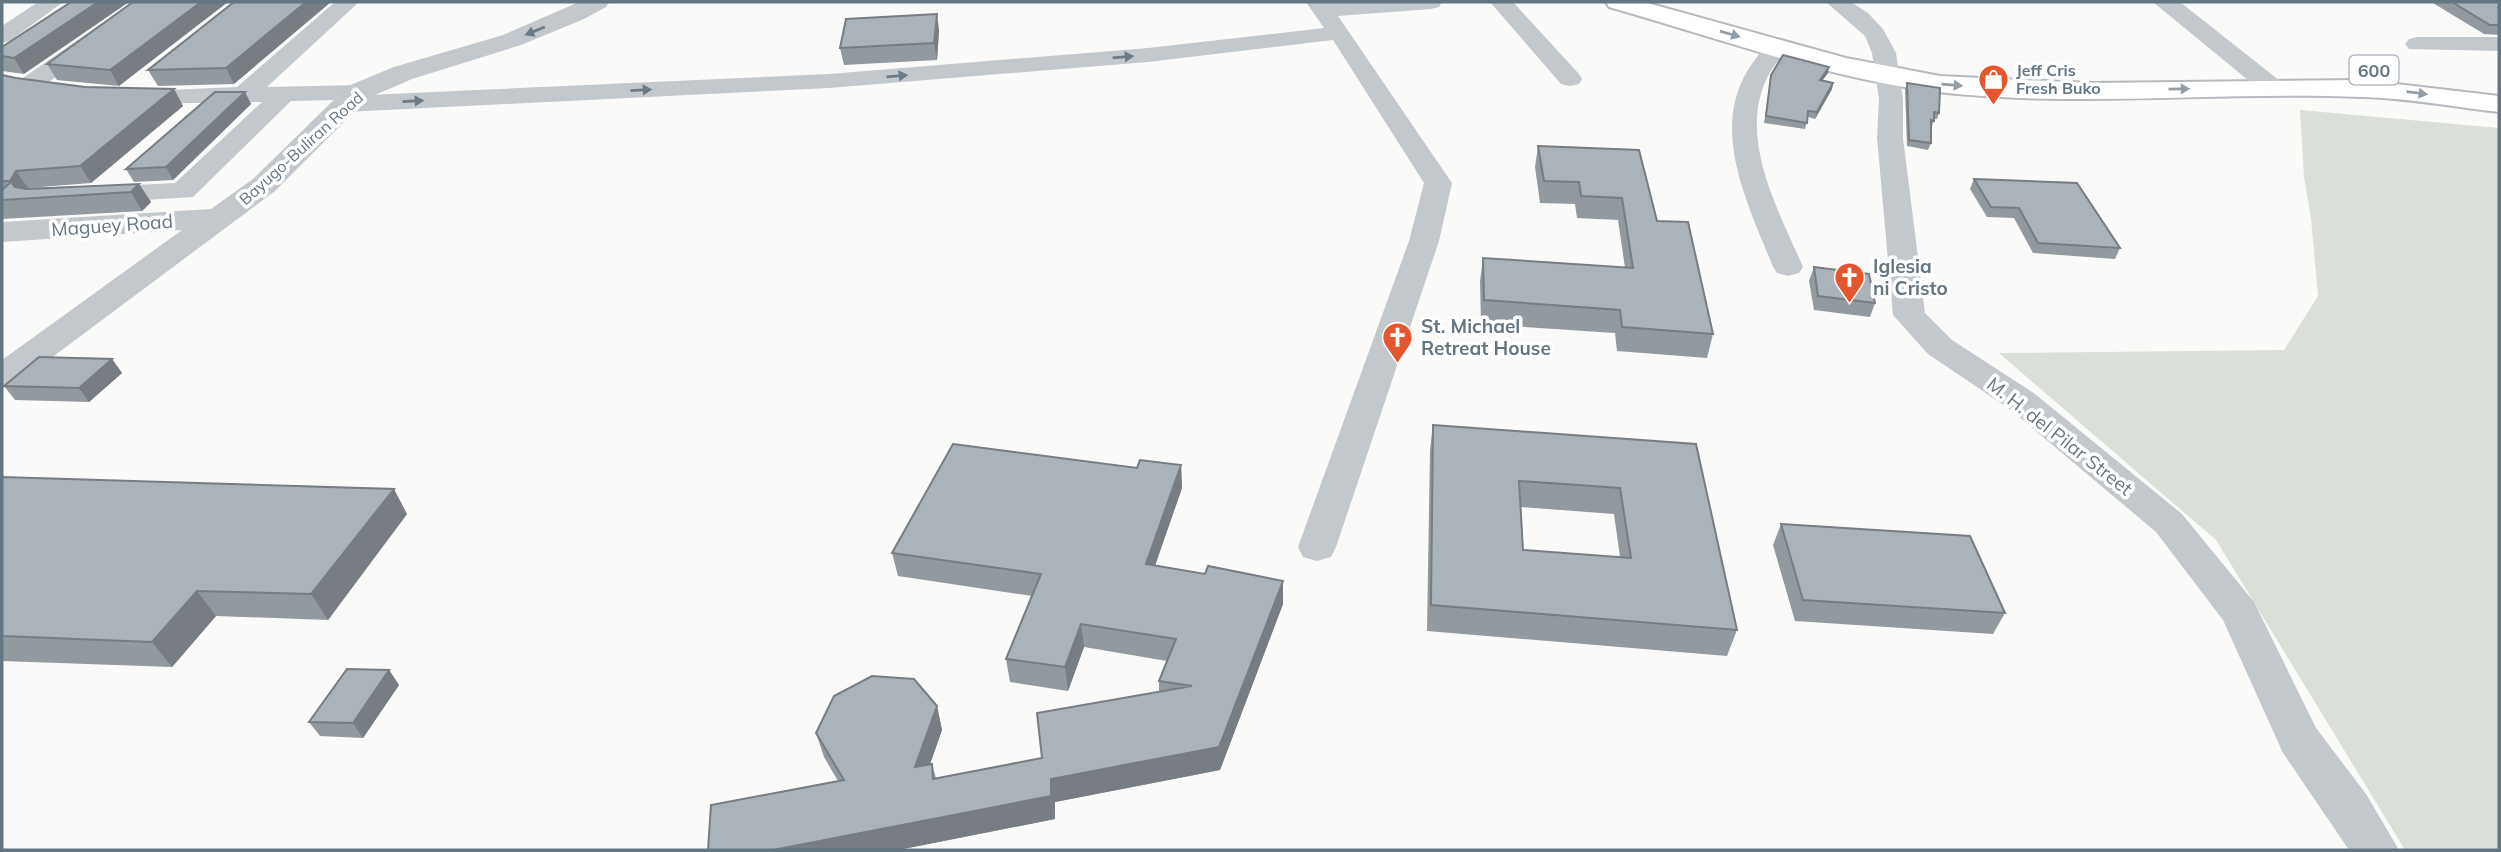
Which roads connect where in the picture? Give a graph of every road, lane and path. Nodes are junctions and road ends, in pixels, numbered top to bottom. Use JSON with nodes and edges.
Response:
{"nodes":[{"id":1,"x":52,"y":2,"type":"edge"},
{"id":2,"x":146,"y":2,"type":"edge"},
{"id":3,"x":348,"y":2,"type":"edge"},
{"id":4,"x":597,"y":2,"type":"edge"},
{"id":5,"x":1431,"y":2,"type":"edge"},
{"id":6,"x":1501,"y":2,"type":"edge"},
{"id":7,"x":1618,"y":2,"type":"edge"},
{"id":8,"x":1692,"y":2,"type":"edge"},
{"id":9,"x":1837,"y":2,"type":"edge"},
{"id":10,"x":2165,"y":2,"type":"edge"},
{"id":11,"x":1326,"y":15,"type":"edge"},
{"id":12,"x":2,"y":36,"type":"edge"},
{"id":13,"x":2417,"y":44,"type":"dead end"},
{"id":14,"x":2499,"y":44,"type":"edge"},
{"id":15,"x":1777,"y":47,"type":"junction"},
{"id":16,"x":1886,"y":65,"type":"junction"},
{"id":17,"x":2247,"y":66,"type":"junction"},
{"id":18,"x":158,"y":71,"type":"edge"},
{"id":19,"x":1570,"y":79,"type":"dead end"},
{"id":20,"x":2,"y":80,"type":"edge"},
{"id":21,"x":2499,"y":84,"type":"edge"},
{"id":22,"x":29,"y":85,"type":"junction"},
{"id":23,"x":2275,"y":88,"type":"junction"},
{"id":24,"x":65,"y":92,"type":"edge"},
{"id":25,"x":285,"y":93,"type":"junction"},
{"id":26,"x":243,"y":94,"type":"junction"},
{"id":27,"x":214,"y":96,"type":"junction"},
{"id":28,"x":352,"y":98,"type":"junction"},
{"id":29,"x":2499,"y":104,"type":"edge"},
{"id":30,"x":182,"y":123,"type":"edge"},
{"id":31,"x":130,"y":168,"type":"edge"},
{"id":32,"x":222,"y":218,"type":"junction"},
{"id":33,"x":2,"y":232,"type":"edge"},
{"id":34,"x":1788,"y":267,"type":"dead end"},
{"id":35,"x":2,"y":377,"type":"edge"},
{"id":36,"x":1317,"y":547,"type":"dead end"},
{"id":37,"x":2375,"y":850,"type":"edge"}],
"edges":[{"from":1,"to":12,"type":"street"},
{"from":2,"to":22,"type":"street"},
{"from":3,"to":26,"type":"street"},
{"from":4,"to":28,"type":"street","name":"Bayugo-Buliran Road","one_way":true},
{"from":5,"to":11,"type":"street"},
{"from":6,"to":19,"type":"street"},
{"from":7,"to":15,"type":"main road","number":"600","one_way":true},
{"from":8,"to":16,"type":"main road","number":"600"},
{"from":9,"to":16,"type":"street"},
{"from":10,"to":17,"type":"street"},
{"from":28,"to":11,"type":"street","one_way":true},
{"from":11,"to":36,"type":"street"},
{"from":13,"to":14,"type":"street"},
{"from":15,"to":16,"type":"main road","number":"600"},
{"from":15,"to":34,"type":"street"},
{"from":16,"to":17,"type":"main road","number":"600"},
{"from":16,"to":23,"type":"main road","number":"600","one_way":true},
{"from":16,"to":37,"type":"street","name":"M. H. del Pilar Street"},
{"from":17,"to":21,"type":"main road","number":"600"},
{"from":17,"to":23,"type":"street"},
{"from":18,"to":27,"type":"street"},
{"from":20,"to":22,"type":"street"},
{"from":22,"to":24,"type":"street"},
{"from":23,"to":29,"type":"main road","number":"600","one_way":true},
{"from":25,"to":26,"type":"street"},
{"from":25,"to":28,"type":"street"},
{"from":25,"to":31,"type":"street"},
{"from":26,"to":27,"type":"street"},
{"from":27,"to":30,"type":"street"},
{"from":28,"to":32,"type":"street","name":"Bayugo-Buliran Road"},
{"from":32,"to":33,"type":"street","name":"Maguey Road"},
{"from":32,"to":35,"type":"street","name":"Bayugo-Buliran Road"}]}
